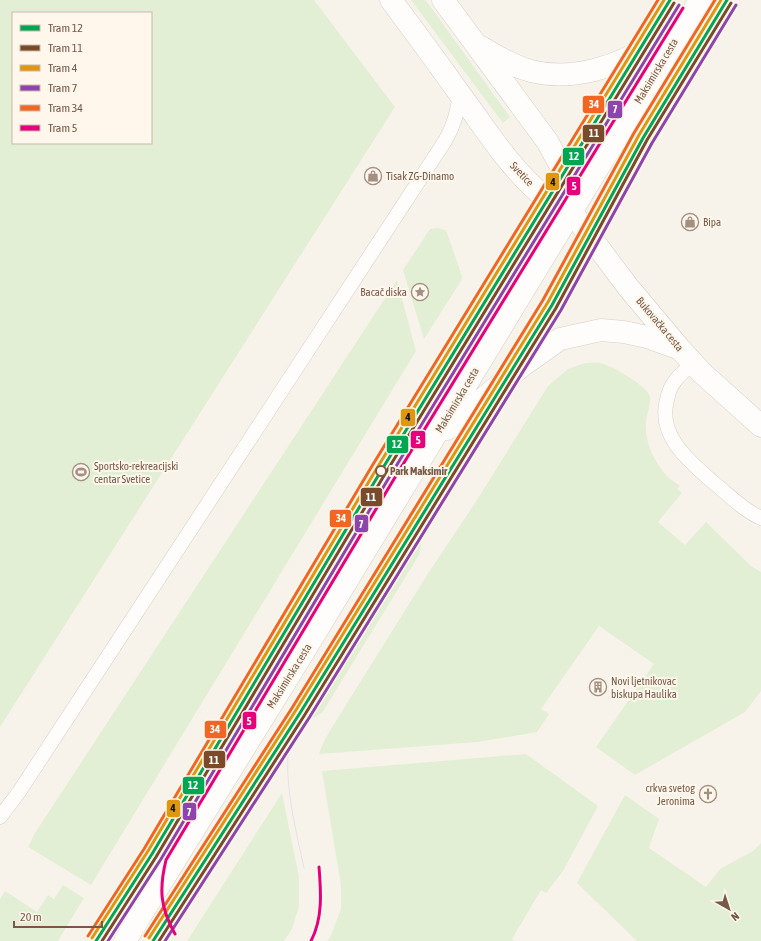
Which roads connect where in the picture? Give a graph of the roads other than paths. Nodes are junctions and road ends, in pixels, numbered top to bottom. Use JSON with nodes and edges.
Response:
{"nodes":[{"id":1,"x":390,"y":0,"type":"edge"},
{"id":2,"x":443,"y":0,"type":"edge"},
{"id":3,"x":697,"y":5,"type":"edge"},
{"id":4,"x":474,"y":43,"type":"junction"},
{"id":5,"x":460,"y":95,"type":"junction"},
{"id":6,"x":572,"y":211,"type":"junction"},
{"id":7,"x":686,"y":356,"type":"junction"},
{"id":8,"x":761,"y":426,"type":"edge"},
{"id":9,"x":426,"y":450,"type":"junction"},
{"id":10,"x":761,"y":518,"type":"edge"},
{"id":11,"x":0,"y":817,"type":"edge"},
{"id":12,"x":124,"y":941,"type":"edge"}],
"edges":[{"from":1,"to":5,"type":"main road","name":"Svetice"},
{"from":2,"to":4,"type":"main road"},
{"from":3,"to":4,"type":"main road"},
{"from":3,"to":6,"type":"main road","name":"Maksimirska cesta"},
{"from":4,"to":6,"type":"main road"},
{"from":5,"to":6,"type":"main road","name":"Svetice"},
{"from":5,"to":11,"type":"lane"},
{"from":6,"to":7,"type":"main road","name":"Bukovačka cesta"},
{"from":6,"to":9,"type":"main road","name":"Maksimirska cesta"},
{"from":7,"to":8,"type":"main road","name":"Bukovačka cesta"},
{"from":7,"to":9,"type":"main road"},
{"from":7,"to":10,"type":"lane"},
{"from":9,"to":12,"type":"main road","name":"Maksimirska cesta"}]}
